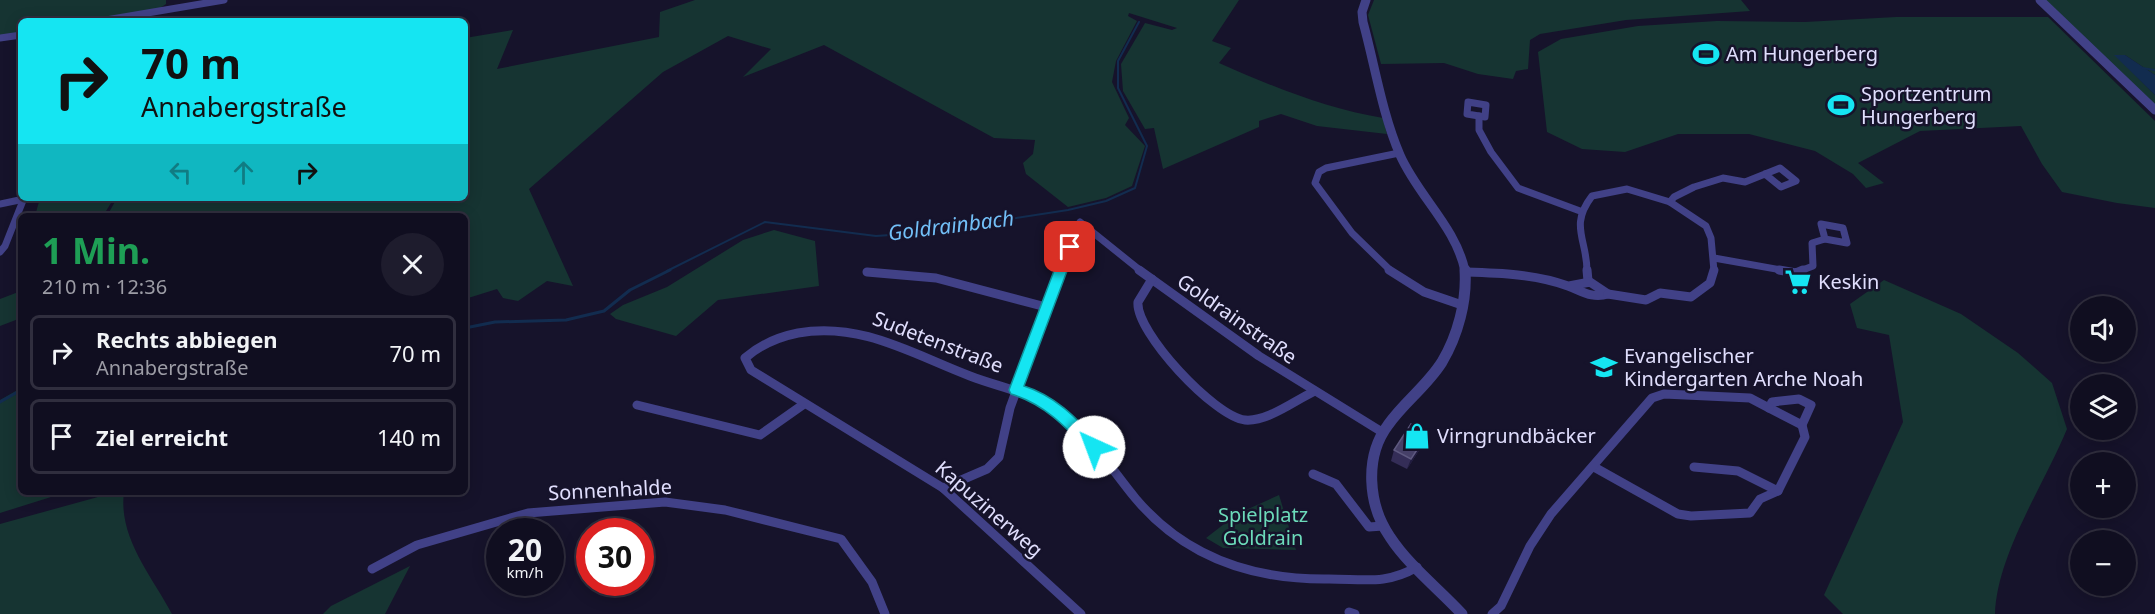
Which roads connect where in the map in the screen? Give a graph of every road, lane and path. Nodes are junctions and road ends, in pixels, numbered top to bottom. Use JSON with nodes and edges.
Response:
{"nodes":[{"id":1,"x":224,"y":0,"type":"edge"},
{"id":2,"x":1366,"y":0,"type":"edge"},
{"id":3,"x":2040,"y":0,"type":"edge"},
{"id":4,"x":118,"y":18,"type":"edge"},
{"id":5,"x":18,"y":35,"type":"edge"},
{"id":6,"x":0,"y":38,"type":"edge"},
{"id":7,"x":2155,"y":110,"type":"edge"},
{"id":8,"x":1479,"y":116,"type":"dead end"},
{"id":9,"x":1399,"y":153,"type":"junction"},
{"id":10,"x":1765,"y":174,"type":"dead end"},
{"id":11,"x":18,"y":200,"type":"edge"},
{"id":12,"x":1670,"y":202,"type":"junction"},
{"id":13,"x":0,"y":204,"type":"edge"},
{"id":14,"x":1580,"y":211,"type":"junction"},
{"id":15,"x":18,"y":213,"type":"edge"},
{"id":16,"x":1080,"y":222,"type":"dead end"},
{"id":17,"x":1090,"y":231,"type":"junction"},
{"id":18,"x":1824,"y":239,"type":"dead end"},
{"id":19,"x":0,"y":252,"type":"edge"},
{"id":20,"x":1714,"y":258,"type":"junction"},
{"id":21,"x":867,"y":272,"type":"dead end"},
{"id":22,"x":1465,"y":272,"type":"junction"},
{"id":23,"x":1152,"y":279,"type":"junction"},
{"id":24,"x":1588,"y":281,"type":"junction"},
{"id":25,"x":1569,"y":286,"type":"junction"},
{"id":26,"x":1608,"y":294,"type":"junction"},
{"id":27,"x":1462,"y":305,"type":"junction"},
{"id":28,"x":1046,"y":307,"type":"junction"},
{"id":29,"x":745,"y":363,"type":"joint"},
{"id":30,"x":1016,"y":390,"type":"junction"},
{"id":31,"x":1313,"y":392,"type":"junction"},
{"id":32,"x":804,"y":404,"type":"junction"},
{"id":33,"x":638,"y":405,"type":"dead end"},
{"id":34,"x":1769,"y":408,"type":"junction"},
{"id":35,"x":1802,"y":425,"type":"junction"},
{"id":36,"x":1382,"y":432,"type":"junction"},
{"id":37,"x":1594,"y":466,"type":"junction"},
{"id":38,"x":1694,"y":466,"type":"dead end"},
{"id":39,"x":1313,"y":474,"type":"dead end"},
{"id":40,"x":943,"y":488,"type":"junction"},
{"id":41,"x":1778,"y":491,"type":"junction"},
{"id":42,"x":1383,"y":526,"type":"junction"},
{"id":43,"x":1417,"y":567,"type":"junction"},
{"id":44,"x":372,"y":569,"type":"dead end"},
{"id":45,"x":885,"y":614,"type":"edge"},
{"id":46,"x":1081,"y":614,"type":"edge"},
{"id":47,"x":1462,"y":614,"type":"edge"},
{"id":48,"x":1492,"y":614,"type":"edge"}],
"edges":[{"from":1,"to":4,"type":"street"},
{"from":2,"to":9,"type":"street"},
{"from":3,"to":7,"type":"street"},
{"from":5,"to":6,"type":"street"},
{"from":8,"to":14,"type":"street"},
{"from":9,"to":22,"type":"street"},
{"from":9,"to":27,"type":"street"},
{"from":10,"to":12,"type":"street"},
{"from":11,"to":13,"type":"street"},
{"from":12,"to":14,"type":"street"},
{"from":12,"to":20,"type":"street"},
{"from":14,"to":24,"type":"street"},
{"from":15,"to":19,"type":"street"},
{"from":16,"to":17,"type":"street","name":"Goldrainstraße"},
{"from":17,"to":23,"type":"street","name":"Goldrainstraße"},
{"from":17,"to":28,"type":"street"},
{"from":18,"to":20,"type":"street"},
{"from":20,"to":26,"type":"street"},
{"from":21,"to":28,"type":"street"},
{"from":22,"to":25,"type":"street"},
{"from":22,"to":27,"type":"street"},
{"from":23,"to":31,"type":"street","name":"Goldrainstraße"},
{"from":23,"to":31,"type":"street"},
{"from":24,"to":25,"type":"street"},
{"from":24,"to":26,"type":"street"},
{"from":25,"to":26,"type":"street"},
{"from":27,"to":36,"type":"street"},
{"from":28,"to":30,"type":"street"},
{"from":29,"to":30,"type":"street","name":"Sudetenstraße"},
{"from":29,"to":32,"type":"street","name":"Kapuzinerweg"},
{"from":30,"to":40,"type":"street"},
{"from":30,"to":43,"type":"street","name":"Sudetenstraße"},
{"from":31,"to":36,"type":"street","name":"Goldrainstraße"},
{"from":32,"to":33,"type":"street"},
{"from":32,"to":40,"type":"street","name":"Kapuzinerweg"},
{"from":34,"to":35,"type":"street"},
{"from":34,"to":35,"type":"street"},
{"from":34,"to":37,"type":"street"},
{"from":35,"to":41,"type":"street"},
{"from":36,"to":42,"type":"street"},
{"from":37,"to":41,"type":"street"},
{"from":37,"to":48,"type":"street"},
{"from":38,"to":41,"type":"street"},
{"from":39,"to":42,"type":"street"},
{"from":40,"to":46,"type":"street","name":"Kapuzinerweg"},
{"from":42,"to":43,"type":"street"},
{"from":43,"to":47,"type":"street"},
{"from":44,"to":45,"type":"street","name":"Sonnenhalde"}]}
